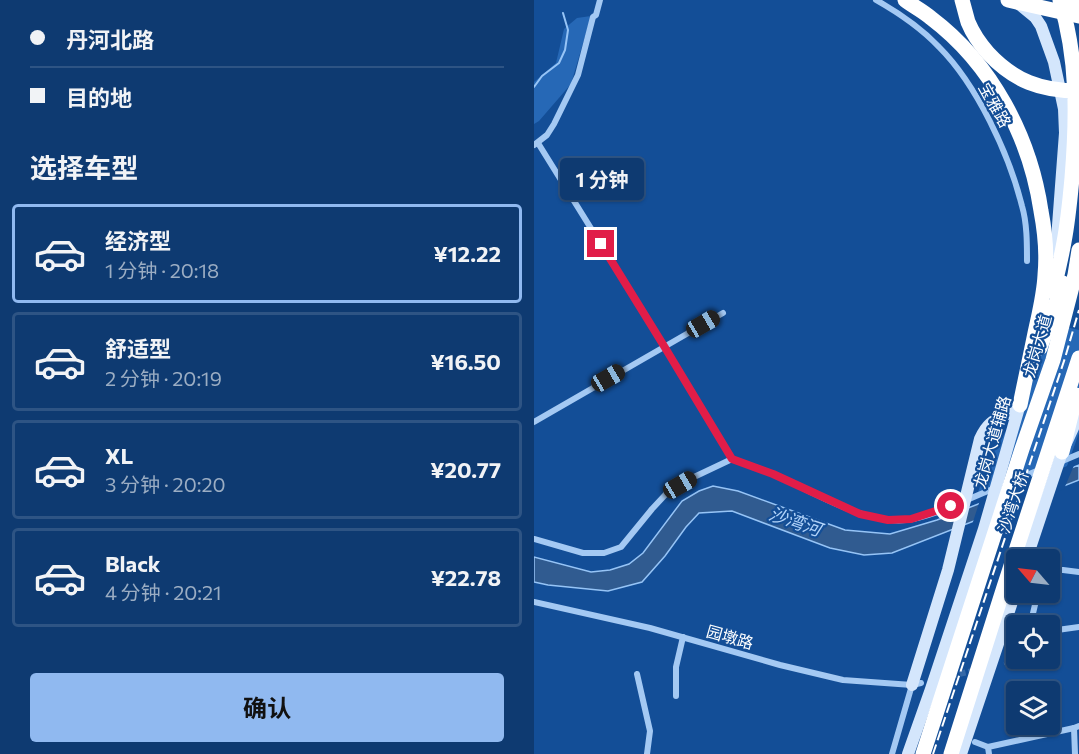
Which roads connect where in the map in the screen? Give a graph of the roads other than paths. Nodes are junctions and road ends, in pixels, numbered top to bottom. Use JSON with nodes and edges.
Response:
{"nodes":[{"id":1,"x":600,"y":0,"type":"edge"},
{"id":2,"x":876,"y":0,"type":"edge"},
{"id":3,"x":905,"y":0,"type":"edge"},
{"id":4,"x":962,"y":0,"type":"edge"},
{"id":5,"x":1060,"y":0,"type":"edge"},
{"id":6,"x":1068,"y":0,"type":"edge"},
{"id":7,"x":1012,"y":1,"type":"edge"},
{"id":8,"x":1079,"y":3,"type":"edge"},
{"id":9,"x":1079,"y":16,"type":"edge"},
{"id":10,"x":1079,"y":91,"type":"edge"},
{"id":11,"x":536,"y":144,"type":"edge"},
{"id":12,"x":1079,"y":237,"type":"edge"},
{"id":13,"x":1079,"y":250,"type":"edge"},
{"id":14,"x":1027,"y":261,"type":"dead end"},
{"id":15,"x":1053,"y":292,"type":"junction"},
{"id":16,"x":723,"y":313,"type":"dead end"},
{"id":17,"x":664,"y":346,"type":"junction"},
{"id":18,"x":1079,"y":358,"type":"edge"},
{"id":19,"x":1079,"y":384,"type":"edge"},
{"id":20,"x":1020,"y":405,"type":"junction"},
{"id":21,"x":1079,"y":415,"type":"edge"},
{"id":22,"x":994,"y":419,"type":"junction"},
{"id":23,"x":534,"y":422,"type":"edge"},
{"id":24,"x":1060,"y":431,"type":"junction"},
{"id":25,"x":1016,"y":445,"type":"junction"},
{"id":26,"x":1062,"y":452,"type":"junction"},
{"id":27,"x":1079,"y":454,"type":"edge"},
{"id":28,"x":732,"y":459,"type":"junction"},
{"id":29,"x":984,"y":529,"type":"junction"},
{"id":30,"x":534,"y":539,"type":"edge"},
{"id":31,"x":1030,"y":549,"type":"edge"},
{"id":32,"x":1060,"y":570,"type":"edge"},
{"id":33,"x":1079,"y":572,"type":"edge"},
{"id":34,"x":974,"y":598,"type":"junction"},
{"id":35,"x":534,"y":602,"type":"edge"},
{"id":36,"x":1011,"y":603,"type":"edge"},
{"id":37,"x":1079,"y":627,"type":"edge"},
{"id":38,"x":1060,"y":630,"type":"edge"},
{"id":39,"x":683,"y":637,"type":"junction"},
{"id":40,"x":637,"y":674,"type":"dead end"},
{"id":41,"x":979,"y":685,"type":"junction"},
{"id":42,"x":927,"y":687,"type":"junction"},
{"id":43,"x":676,"y":696,"type":"dead end"},
{"id":44,"x":1076,"y":727,"type":"edge"},
{"id":45,"x":975,"y":742,"type":"dead end"},
{"id":46,"x":989,"y":750,"type":"edge"},
{"id":47,"x":647,"y":754,"type":"edge"},
{"id":48,"x":892,"y":754,"type":"edge"},
{"id":49,"x":908,"y":754,"type":"edge"},
{"id":50,"x":923,"y":754,"type":"edge"},
{"id":51,"x":951,"y":754,"type":"edge"},
{"id":52,"x":961,"y":754,"type":"edge"},
{"id":53,"x":1075,"y":754,"type":"edge"}],
"edges":[{"from":1,"to":11,"type":"street"},
{"from":2,"to":14,"type":"street","name":"宝雅路"},
{"from":3,"to":20,"type":"highway"},
{"from":4,"to":10,"type":"highway"},
{"from":5,"to":15,"type":"highway"},
{"from":6,"to":8,"type":"highway"},
{"from":7,"to":9,"type":"highway"},
{"from":7,"to":15,"type":"main road","name":"龙岗大道辅路"},
{"from":11,"to":17,"type":"street"},
{"from":12,"to":20,"type":"highway"},
{"from":13,"to":25,"type":"highway","name":"龙岗大道"},
{"from":15,"to":20,"type":"main road","name":"龙岗大道辅路"},
{"from":16,"to":17,"type":"street"},
{"from":17,"to":23,"type":"street"},
{"from":17,"to":28,"type":"street"},
{"from":18,"to":24,"type":"highway"},
{"from":19,"to":24,"type":"highway"},
{"from":20,"to":22,"type":"main road"},
{"from":20,"to":25,"type":"main road","name":"龙岗大道辅路"},
{"from":21,"to":26,"type":"main road"},
{"from":22,"to":25,"type":"main road"},
{"from":22,"to":42,"type":"main road"},
{"from":24,"to":26,"type":"highway"},
{"from":24,"to":41,"type":"highway","name":"沙湾大桥"},
{"from":25,"to":29,"type":"main road","name":"龙岗大道辅路"},
{"from":25,"to":34,"type":"highway","name":"沙湾大桥"},
{"from":26,"to":31,"type":"main road"},
{"from":27,"to":28,"type":"street"},
{"from":28,"to":30,"type":"street"},
{"from":29,"to":34,"type":"highway"},
{"from":29,"to":42,"type":"main road","name":"龙岗大道辅路"},
{"from":32,"to":33,"type":"street"},
{"from":34,"to":42,"type":"highway","name":"沙湾大桥"},
{"from":35,"to":39,"type":"street","name":"园墩路"},
{"from":36,"to":41,"type":"main road"},
{"from":37,"to":38,"type":"street"},
{"from":39,"to":42,"type":"street","name":"园墩路"},
{"from":39,"to":43,"type":"street"},
{"from":40,"to":47,"type":"street"},
{"from":41,"to":51,"type":"highway"},
{"from":41,"to":52,"type":"main road"},
{"from":42,"to":48,"type":"street"},
{"from":42,"to":49,"type":"main road","name":"龙岗大道辅路"},
{"from":42,"to":50,"type":"highway"},
{"from":44,"to":46,"type":"street"},
{"from":44,"to":53,"type":"street"},
{"from":45,"to":46,"type":"street"}]}
